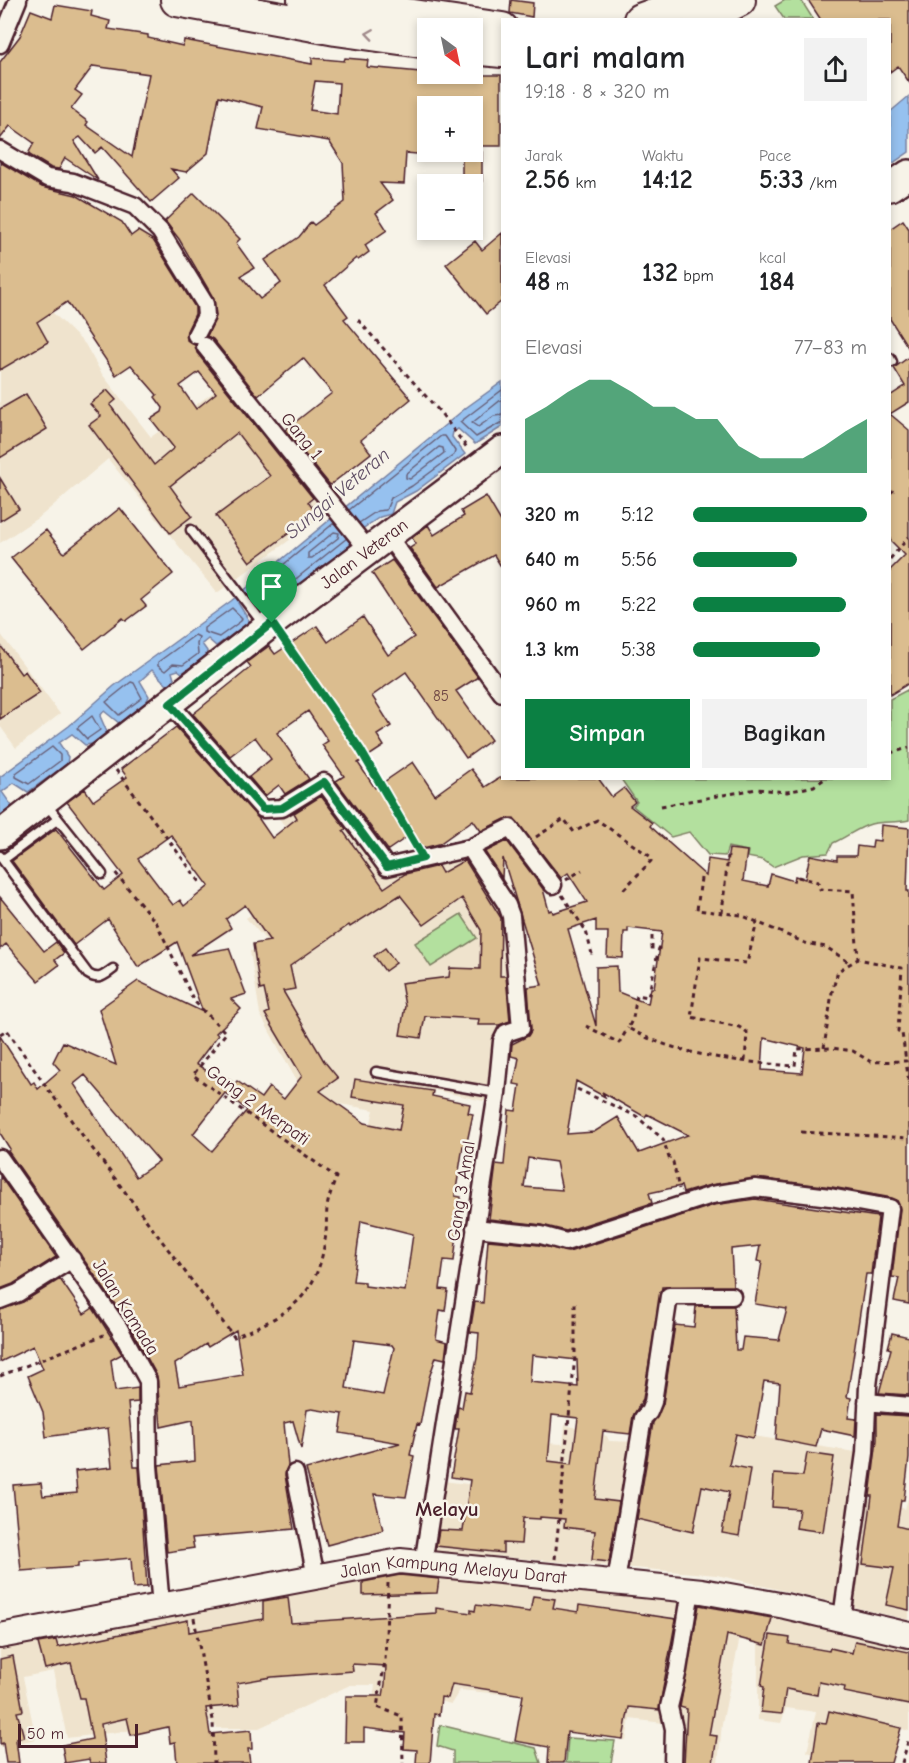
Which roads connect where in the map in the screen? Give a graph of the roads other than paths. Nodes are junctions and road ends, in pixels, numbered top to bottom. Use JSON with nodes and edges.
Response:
{"nodes":[{"id":1,"x":18,"y":0,"type":"edge"},
{"id":2,"x":177,"y":0,"type":"edge"},
{"id":3,"x":304,"y":0,"type":"edge"},
{"id":4,"x":694,"y":0,"type":"edge"},
{"id":5,"x":739,"y":0,"type":"edge"},
{"id":6,"x":380,"y":6,"type":"edge"},
{"id":7,"x":645,"y":18,"type":"edge"},
{"id":8,"x":704,"y":18,"type":"edge"},
{"id":9,"x":501,"y":29,"type":"edge"},
{"id":10,"x":417,"y":40,"type":"edge"},
{"id":11,"x":0,"y":44,"type":"edge"},
{"id":12,"x":483,"y":49,"type":"edge"},
{"id":13,"x":501,"y":51,"type":"edge"},
{"id":14,"x":0,"y":150,"type":"edge"},
{"id":15,"x":909,"y":174,"type":"edge"},
{"id":16,"x":891,"y":186,"type":"edge"},
{"id":17,"x":501,"y":451,"type":"edge"},
{"id":18,"x":191,"y":530,"type":"dead end"},
{"id":19,"x":372,"y":542,"type":"junction"},
{"id":20,"x":265,"y":623,"type":"junction"},
{"id":21,"x":501,"y":692,"type":"edge"},
{"id":22,"x":170,"y":704,"type":"junction"},
{"id":23,"x":51,"y":811,"type":"junction"},
{"id":24,"x":470,"y":848,"type":"junction"},
{"id":25,"x":1,"y":850,"type":"edge"},
{"id":26,"x":102,"y":874,"type":"dead end"},
{"id":27,"x":553,"y":885,"type":"road end"},
{"id":28,"x":113,"y":969,"type":"dead end"},
{"id":29,"x":376,"y":1072,"type":"dead end"},
{"id":30,"x":497,"y":1093,"type":"junction"},
{"id":31,"x":0,"y":1158,"type":"edge"},
{"id":32,"x":475,"y":1228,"type":"junction"},
{"id":33,"x":72,"y":1259,"type":"junction"},
{"id":34,"x":732,"y":1296,"type":"dead end"},
{"id":35,"x":0,"y":1300,"type":"edge"},
{"id":36,"x":867,"y":1402,"type":"junction"},
{"id":37,"x":909,"y":1406,"type":"edge"},
{"id":38,"x":296,"y":1473,"type":"dead end"},
{"id":39,"x":423,"y":1563,"type":"junction"},
{"id":40,"x":316,"y":1578,"type":"junction"},
{"id":41,"x":616,"y":1581,"type":"junction"},
{"id":42,"x":691,"y":1590,"type":"junction"},
{"id":43,"x":161,"y":1607,"type":"junction"},
{"id":44,"x":842,"y":1618,"type":"junction"},
{"id":45,"x":909,"y":1635,"type":"edge"},
{"id":46,"x":0,"y":1636,"type":"edge"},
{"id":47,"x":673,"y":1763,"type":"edge"}],
"edges":[{"from":1,"to":11,"type":"street"},
{"from":10,"to":2,"type":"highway","one_way":true},
{"from":3,"to":6,"type":"highway"},
{"from":4,"to":7,"type":"highway"},
{"from":5,"to":8,"type":"highway"},
{"from":6,"to":9,"type":"highway"},
{"from":12,"to":13,"type":"highway"},
{"from":14,"to":19,"type":"street","name":"Gang 1"},
{"from":15,"to":16,"type":"main road"},
{"from":17,"to":19,"type":"main road","name":"Jalan Veteran"},
{"from":18,"to":20,"type":"lane"},
{"from":19,"to":20,"type":"main road","name":"Jalan Veteran"},
{"from":19,"to":21,"type":"street","name":"Gang 1"},
{"from":20,"to":22,"type":"main road","name":"Jalan Veteran"},
{"from":22,"to":23,"type":"main road","name":"Jalan Veteran"},
{"from":22,"to":24,"type":"street"},
{"from":23,"to":25,"type":"main road","name":"Jalan Veteran"},
{"from":23,"to":26,"type":"lane"},
{"from":24,"to":27,"type":"street"},
{"from":24,"to":30,"type":"street","name":"Gang 3 Amal"},
{"from":25,"to":28,"type":"lane"},
{"from":29,"to":30,"type":"lane"},
{"from":30,"to":32,"type":"street","name":"Gang 3 Amal"},
{"from":31,"to":33,"type":"street","name":"Jalan Kamada"},
{"from":32,"to":36,"type":"street"},
{"from":32,"to":39,"type":"street","name":"Gang 3 Amal"},
{"from":33,"to":35,"type":"street"},
{"from":33,"to":43,"type":"street","name":"Jalan Kamada"},
{"from":34,"to":41,"type":"street"},
{"from":36,"to":37,"type":"street"},
{"from":36,"to":44,"type":"street"},
{"from":38,"to":40,"type":"street"},
{"from":39,"to":40,"type":"main road","name":"Jalan Kampung Melayu Darat"},
{"from":39,"to":41,"type":"main road","name":"Jalan Kampung Melayu Darat"},
{"from":40,"to":43,"type":"main road","name":"Jalan Kampung Melayu Darat"},
{"from":41,"to":42,"type":"main road","name":"Jalan Kampung Melayu Darat"},
{"from":42,"to":44,"type":"main road","name":"Jalan Kampung Melayu Darat"},
{"from":42,"to":47,"type":"street"},
{"from":43,"to":46,"type":"main road","name":"Jalan Kampung Melayu Darat"},
{"from":44,"to":45,"type":"main road","name":"Jalan Kampung Melayu Darat"}]}
